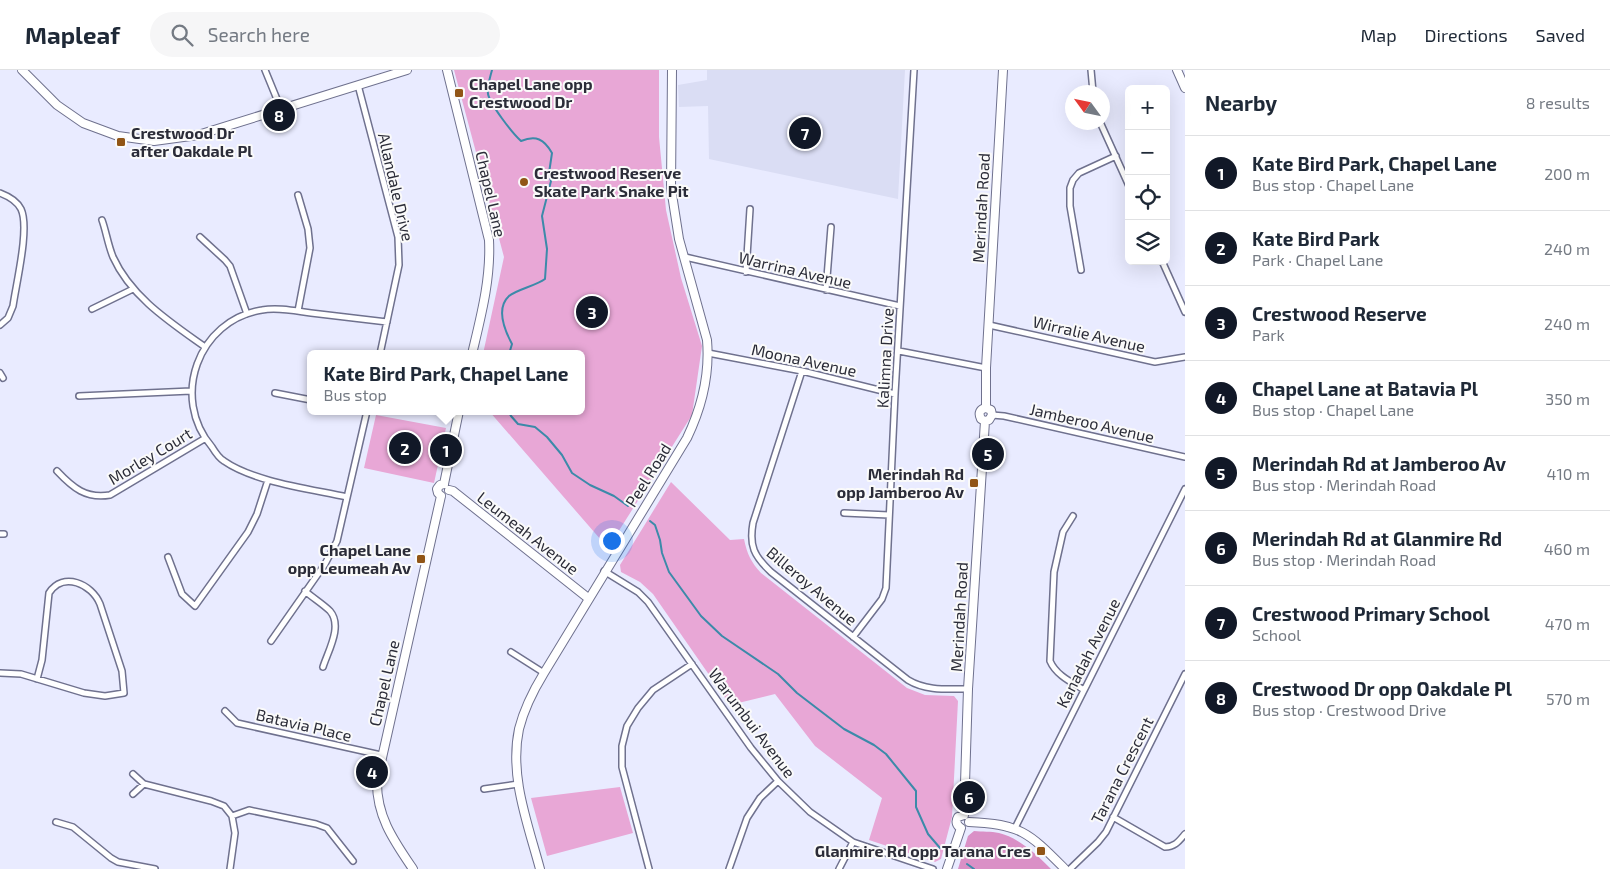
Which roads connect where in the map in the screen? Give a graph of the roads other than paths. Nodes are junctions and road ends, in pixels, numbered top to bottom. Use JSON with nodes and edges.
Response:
{"nodes":[{"id":1,"x":266,"y":70,"type":"edge"},
{"id":2,"x":407,"y":70,"type":"edge"},
{"id":3,"x":447,"y":70,"type":"edge"},
{"id":4,"x":672,"y":70,"type":"edge"},
{"id":5,"x":914,"y":70,"type":"edge"},
{"id":6,"x":1003,"y":70,"type":"edge"},
{"id":7,"x":1091,"y":70,"type":"edge"},
{"id":8,"x":1177,"y":70,"type":"edge"},
{"id":9,"x":25,"y":71,"type":"edge"},
{"id":10,"x":358,"y":85,"type":"junction"},
{"id":11,"x":1092,"y":85,"type":"edge"},
{"id":12,"x":1185,"y":88,"type":"edge"},
{"id":13,"x":281,"y":109,"type":"junction"},
{"id":14,"x":1104,"y":130,"type":"edge"},
{"id":15,"x":1116,"y":156,"type":"junction"},
{"id":16,"x":1125,"y":177,"type":"edge"},
{"id":17,"x":0,"y":193,"type":"edge"},
{"id":18,"x":298,"y":195,"type":"dead end"},
{"id":19,"x":750,"y":209,"type":"dead end"},
{"id":20,"x":102,"y":220,"type":"dead end"},
{"id":21,"x":831,"y":227,"type":"dead end"},
{"id":22,"x":200,"y":237,"type":"dead end"},
{"id":23,"x":684,"y":257,"type":"junction"},
{"id":24,"x":1164,"y":265,"type":"edge"},
{"id":25,"x":1080,"y":270,"type":"dead end"},
{"id":26,"x":746,"y":272,"type":"junction"},
{"id":27,"x":133,"y":289,"type":"junction"},
{"id":28,"x":826,"y":290,"type":"junction"},
{"id":29,"x":900,"y":306,"type":"junction"},
{"id":30,"x":92,"y":309,"type":"dead end"},
{"id":31,"x":298,"y":311,"type":"junction"},
{"id":32,"x":1185,"y":312,"type":"edge"},
{"id":33,"x":247,"y":314,"type":"junction"},
{"id":34,"x":387,"y":322,"type":"junction"},
{"id":35,"x":0,"y":325,"type":"edge"},
{"id":36,"x":989,"y":325,"type":"junction"},
{"id":37,"x":205,"y":347,"type":"junction"},
{"id":38,"x":381,"y":350,"type":"edge"},
{"id":39,"x":473,"y":350,"type":"edge"},
{"id":40,"x":899,"y":351,"type":"junction"},
{"id":41,"x":708,"y":353,"type":"junction"},
{"id":42,"x":1185,"y":357,"type":"edge"},
{"id":43,"x":986,"y":368,"type":"junction"},
{"id":44,"x":802,"y":372,"type":"junction"},
{"id":45,"x":191,"y":391,"type":"junction"},
{"id":46,"x":275,"y":393,"type":"dead end"},
{"id":47,"x":895,"y":394,"type":"junction"},
{"id":48,"x":79,"y":396,"type":"dead end"},
{"id":49,"x":307,"y":399,"type":"edge"},
{"id":50,"x":986,"y":408,"type":"junction"},
{"id":51,"x":366,"y":415,"type":"edge"},
{"id":52,"x":458,"y":415,"type":"edge"},
{"id":53,"x":992,"y":415,"type":"junction"},
{"id":54,"x":985,"y":421,"type":"junction"},
{"id":55,"x":204,"y":439,"type":"junction"},
{"id":56,"x":1185,"y":457,"type":"edge"},
{"id":57,"x":57,"y":470,"type":"dead end"},
{"id":58,"x":268,"y":480,"type":"junction"},
{"id":59,"x":447,"y":487,"type":"junction"},
{"id":60,"x":1185,"y":489,"type":"edge"},
{"id":61,"x":347,"y":497,"type":"junction"},
{"id":62,"x":844,"y":513,"type":"dead end"},
{"id":63,"x":888,"y":515,"type":"junction"},
{"id":64,"x":1073,"y":516,"type":"dead end"},
{"id":65,"x":168,"y":557,"type":"dead end"},
{"id":66,"x":604,"y":571,"type":"junction"},
{"id":67,"x":305,"y":591,"type":"junction"},
{"id":68,"x":588,"y":598,"type":"junction"},
{"id":69,"x":853,"y":637,"type":"junction"},
{"id":70,"x":271,"y":641,"type":"dead end"},
{"id":71,"x":511,"y":652,"type":"dead end"},
{"id":72,"x":692,"y":664,"type":"junction"},
{"id":73,"x":323,"y":667,"type":"dead end"},
{"id":74,"x":0,"y":673,"type":"edge"},
{"id":75,"x":544,"y":673,"type":"junction"},
{"id":76,"x":1185,"y":674,"type":"edge"},
{"id":77,"x":37,"y":679,"type":"junction"},
{"id":78,"x":968,"y":689,"type":"junction"},
{"id":79,"x":1084,"y":690,"type":"junction"},
{"id":80,"x":225,"y":712,"type":"dead end"},
{"id":81,"x":382,"y":755,"type":"junction"},
{"id":82,"x":133,"y":774,"type":"dead end"},
{"id":83,"x":778,"y":782,"type":"junction"},
{"id":84,"x":144,"y":784,"type":"junction"},
{"id":85,"x":518,"y":784,"type":"junction"},
{"id":86,"x":484,"y":789,"type":"dead end"},
{"id":87,"x":133,"y":794,"type":"dead end"},
{"id":88,"x":964,"y":815,"type":"junction"},
{"id":89,"x":232,"y":816,"type":"junction"},
{"id":90,"x":1113,"y":817,"type":"junction"},
{"id":91,"x":56,"y":822,"type":"dead end"},
{"id":92,"x":970,"y":822,"type":"junction"},
{"id":93,"x":962,"y":828,"type":"junction"},
{"id":94,"x":1015,"y":828,"type":"junction"},
{"id":95,"x":1185,"y":834,"type":"edge"},
{"id":96,"x":853,"y":842,"type":"junction"},
{"id":97,"x":353,"y":860,"type":"dead end"},
{"id":98,"x":155,"y":869,"type":"edge"},
{"id":99,"x":230,"y":869,"type":"edge"},
{"id":100,"x":413,"y":869,"type":"edge"},
{"id":101,"x":540,"y":869,"type":"edge"},
{"id":102,"x":649,"y":869,"type":"edge"},
{"id":103,"x":730,"y":869,"type":"edge"},
{"id":104,"x":839,"y":869,"type":"edge"},
{"id":105,"x":933,"y":869,"type":"edge"},
{"id":106,"x":947,"y":869,"type":"edge"},
{"id":107,"x":1065,"y":869,"type":"edge"},
{"id":108,"x":1070,"y":869,"type":"edge"}],
"edges":[{"from":1,"to":13,"type":"street"},
{"from":2,"to":10,"type":"main road"},
{"from":3,"to":39,"type":"main road","name":"Chapel Lane"},
{"from":4,"to":23,"type":"main road","name":"Peel Road"},
{"from":5,"to":29,"type":"street","name":"Kalimna Drive"},
{"from":6,"to":36,"type":"main road","name":"Merindah Road"},
{"from":7,"to":11,"type":"street"},
{"from":8,"to":12,"type":"main road"},
{"from":9,"to":13,"type":"main road"},
{"from":10,"to":13,"type":"main road"},
{"from":10,"to":34,"type":"street","name":"Allandale Drive"},
{"from":14,"to":15,"type":"street"},
{"from":15,"to":16,"type":"street"},
{"from":15,"to":25,"type":"street"},
{"from":17,"to":35,"type":"street"},
{"from":18,"to":31,"type":"street"},
{"from":19,"to":26,"type":"street"},
{"from":20,"to":27,"type":"street"},
{"from":21,"to":28,"type":"street"},
{"from":22,"to":33,"type":"street"},
{"from":23,"to":26,"type":"street","name":"Warrina Avenue"},
{"from":23,"to":41,"type":"main road","name":"Peel Road"},
{"from":24,"to":32,"type":"street"},
{"from":26,"to":28,"type":"street","name":"Warrina Avenue"},
{"from":27,"to":30,"type":"street"},
{"from":27,"to":37,"type":"street"},
{"from":28,"to":29,"type":"street","name":"Warrina Avenue"},
{"from":29,"to":40,"type":"street","name":"Kalimna Drive"},
{"from":31,"to":33,"type":"street"},
{"from":31,"to":34,"type":"street"},
{"from":33,"to":37,"type":"street"},
{"from":34,"to":38,"type":"street","name":"Allandale Drive"},
{"from":36,"to":42,"type":"street","name":"Wirralie Avenue"},
{"from":36,"to":43,"type":"main road","name":"Merindah Road"},
{"from":37,"to":45,"type":"street"},
{"from":40,"to":43,"type":"street"},
{"from":40,"to":47,"type":"street","name":"Kalimna Drive"},
{"from":41,"to":44,"type":"street","name":"Moona Avenue"},
{"from":41,"to":66,"type":"main road","name":"Peel Road"},
{"from":43,"to":50,"type":"main road","name":"Merindah Road"},
{"from":44,"to":47,"type":"street","name":"Moona Avenue"},
{"from":44,"to":69,"type":"street","name":"Billeroy Avenue"},
{"from":45,"to":48,"type":"street"},
{"from":45,"to":55,"type":"street"},
{"from":46,"to":49,"type":"street"},
{"from":47,"to":63,"type":"street","name":"Kalimna Drive"},
{"from":50,"to":53,"type":"main road"},
{"from":50,"to":54,"type":"main road"},
{"from":51,"to":61,"type":"street"},
{"from":52,"to":59,"type":"main road"},
{"from":53,"to":54,"type":"main road"},
{"from":53,"to":56,"type":"street","name":"Jamberoo Avenue"},
{"from":54,"to":78,"type":"main road","name":"Merindah Road"},
{"from":55,"to":57,"type":"street","name":"Morley Court"},
{"from":55,"to":58,"type":"street"},
{"from":58,"to":61,"type":"street"},
{"from":58,"to":65,"type":"street"},
{"from":59,"to":68,"type":"main road","name":"Leumeah Avenue"},
{"from":59,"to":81,"type":"main road","name":"Chapel Lane"},
{"from":60,"to":79,"type":"street","name":"Kanadah Avenue"},
{"from":61,"to":67,"type":"street"},
{"from":62,"to":63,"type":"street"},
{"from":63,"to":69,"type":"street","name":"Kalimna Drive"},
{"from":64,"to":79,"type":"street"},
{"from":66,"to":68,"type":"main road","name":"Peel Road"},
{"from":66,"to":72,"type":"street","name":"Warumbui Avenue"},
{"from":67,"to":70,"type":"street"},
{"from":67,"to":73,"type":"street"},
{"from":68,"to":75,"type":"main road","name":"Peel Road"},
{"from":69,"to":78,"type":"street","name":"Billeroy Avenue"},
{"from":71,"to":75,"type":"street"},
{"from":72,"to":83,"type":"street","name":"Warumbui Avenue"},
{"from":72,"to":102,"type":"street"},
{"from":74,"to":77,"type":"street"},
{"from":75,"to":85,"type":"main road","name":"Peel Road"},
{"from":76,"to":90,"type":"street","name":"Tarana Crescent"},
{"from":77,"to":77,"type":"street"},
{"from":78,"to":88,"type":"main road","name":"Merindah Road"},
{"from":79,"to":94,"type":"street","name":"Kanadah Avenue"},
{"from":80,"to":81,"type":"street","name":"Batavia Place"},
{"from":81,"to":100,"type":"main road","name":"Chapel Lane"},
{"from":82,"to":84,"type":"street"},
{"from":83,"to":96,"type":"street","name":"Warumbui Avenue"},
{"from":83,"to":103,"type":"street"},
{"from":84,"to":87,"type":"street"},
{"from":84,"to":89,"type":"street"},
{"from":85,"to":86,"type":"street"},
{"from":85,"to":101,"type":"main road","name":"Peel Road"},
{"from":88,"to":92,"type":"main road"},
{"from":88,"to":93,"type":"main road"},
{"from":89,"to":97,"type":"street"},
{"from":89,"to":99,"type":"street"},
{"from":90,"to":95,"type":"street"},
{"from":90,"to":108,"type":"street","name":"Tarana Crescent"},
{"from":91,"to":98,"type":"street"},
{"from":92,"to":93,"type":"main road"},
{"from":92,"to":94,"type":"main road"},
{"from":93,"to":106,"type":"main road"},
{"from":94,"to":107,"type":"main road"},
{"from":96,"to":104,"type":"street"},
{"from":96,"to":105,"type":"street","name":"Warumbui Avenue"}]}
